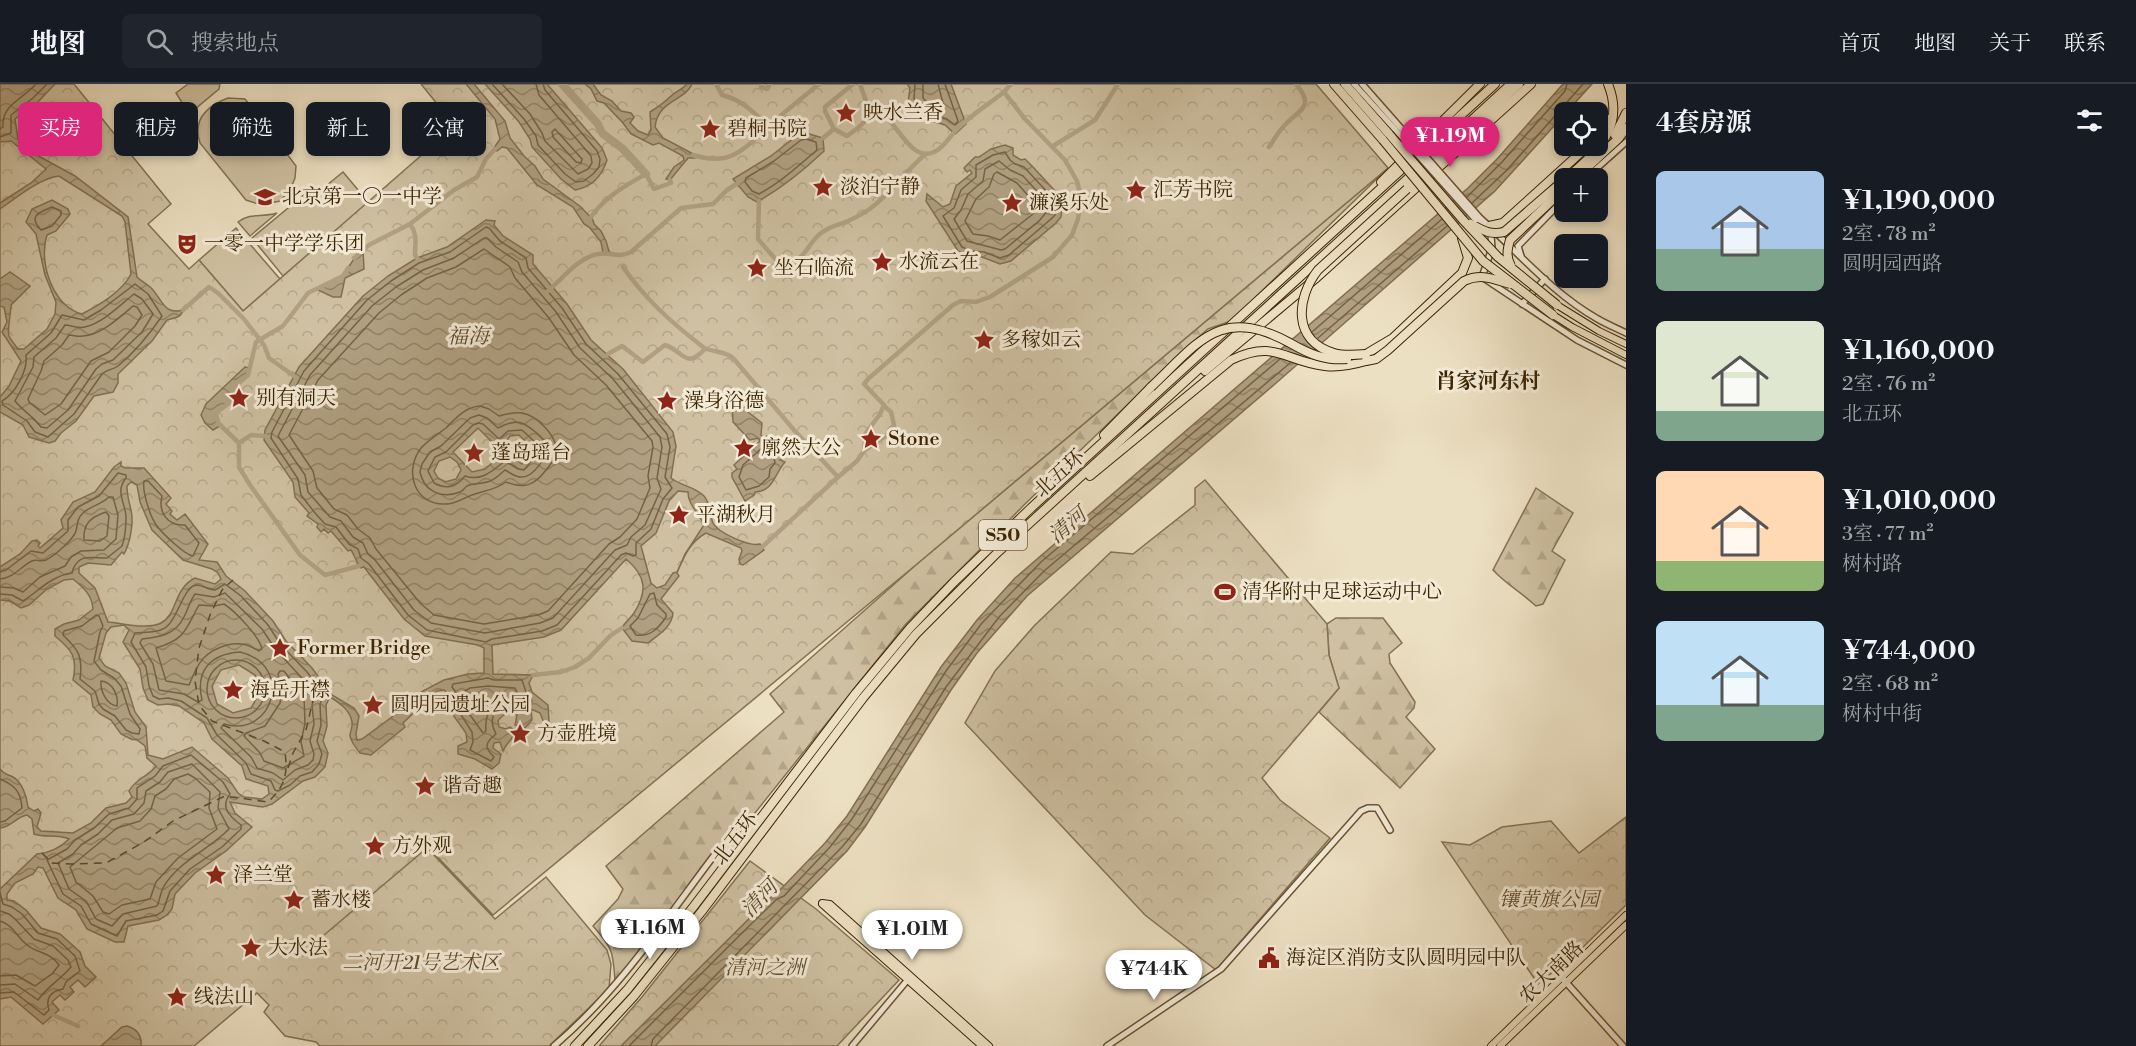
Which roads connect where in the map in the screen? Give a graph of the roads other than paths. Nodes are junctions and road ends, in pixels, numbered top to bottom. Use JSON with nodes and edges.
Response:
{"nodes":[{"id":1,"x":1334,"y":84,"type":"edge"},
{"id":2,"x":1345,"y":84,"type":"edge"},
{"id":3,"x":1354,"y":84,"type":"edge"},
{"id":4,"x":1362,"y":84,"type":"edge"},
{"id":5,"x":1480,"y":84,"type":"edge"},
{"id":6,"x":1495,"y":84,"type":"edge"},
{"id":7,"x":1511,"y":84,"type":"edge"},
{"id":8,"x":1519,"y":84,"type":"edge"},
{"id":9,"x":1531,"y":84,"type":"edge"},
{"id":10,"x":1608,"y":84,"type":"edge"},
{"id":11,"x":1615,"y":105,"type":"junction"},
{"id":12,"x":1626,"y":113,"type":"edge"},
{"id":13,"x":1393,"y":123,"type":"junction"},
{"id":14,"x":1608,"y":124,"type":"edge"},
{"id":15,"x":1626,"y":128,"type":"edge"},
{"id":16,"x":1386,"y":137,"type":"junction"},
{"id":17,"x":1626,"y":142,"type":"edge"},
{"id":18,"x":1608,"y":147,"type":"edge"},
{"id":19,"x":1608,"y":149,"type":"edge"},
{"id":20,"x":1577,"y":156,"type":"edge"},
{"id":21,"x":1601,"y":156,"type":"edge"},
{"id":22,"x":1578,"y":168,"type":"edge"},
{"id":23,"x":1587,"y":168,"type":"edge"},
{"id":24,"x":1597,"y":168,"type":"edge"},
{"id":25,"x":1554,"y":189,"type":"edge"},
{"id":26,"x":1554,"y":198,"type":"edge"},
{"id":27,"x":1554,"y":209,"type":"edge"},
{"id":28,"x":1477,"y":218,"type":"junction"},
{"id":29,"x":1463,"y":220,"type":"junction"},
{"id":30,"x":1489,"y":226,"type":"junction"},
{"id":31,"x":1457,"y":229,"type":"junction"},
{"id":32,"x":1505,"y":242,"type":"junction"},
{"id":33,"x":1492,"y":248,"type":"junction"},
{"id":34,"x":1521,"y":258,"type":"junction"},
{"id":35,"x":1304,"y":259,"type":"junction"},
{"id":36,"x":1545,"y":279,"type":"junction"},
{"id":37,"x":1525,"y":280,"type":"junction"},
{"id":38,"x":1517,"y":286,"type":"junction"},
{"id":39,"x":1522,"y":304,"type":"junction"},
{"id":40,"x":1557,"y":305,"type":"joint"},
{"id":41,"x":1553,"y":315,"type":"joint"},
{"id":42,"x":1626,"y":333,"type":"edge"},
{"id":43,"x":1626,"y":342,"type":"edge"},
{"id":44,"x":1366,"y":354,"type":"junction"},
{"id":45,"x":1626,"y":355,"type":"edge"},
{"id":46,"x":1626,"y":365,"type":"edge"},
{"id":47,"x":1141,"y":424,"type":"junction"},
{"id":48,"x":1031,"y":508,"type":"junction"},
{"id":49,"x":1039,"y":515,"type":"junction"},
{"id":50,"x":1390,"y":830,"type":"dead end"},
{"id":51,"x":719,"y":849,"type":"dead end"},
{"id":52,"x":1626,"y":915,"type":"edge"},
{"id":53,"x":1626,"y":925,"type":"edge"},
{"id":54,"x":909,"y":978,"type":"junction"},
{"id":55,"x":1564,"y":980,"type":"junction"},
{"id":56,"x":554,"y":1046,"type":"edge"},
{"id":57,"x":574,"y":1046,"type":"edge"},
{"id":58,"x":588,"y":1046,"type":"edge"},
{"id":59,"x":852,"y":1046,"type":"edge"},
{"id":60,"x":982,"y":1046,"type":"edge"},
{"id":61,"x":989,"y":1046,"type":"edge"},
{"id":62,"x":1107,"y":1046,"type":"edge"},
{"id":63,"x":1491,"y":1046,"type":"edge"},
{"id":64,"x":1500,"y":1046,"type":"edge"},
{"id":65,"x":1623,"y":1046,"type":"edge"}],
"edges":[{"from":1,"to":16,"type":"highway"},
{"from":2,"to":16,"type":"highway"},
{"from":3,"to":13,"type":"street"},
{"from":4,"to":13,"type":"street"},
{"from":5,"to":35,"type":"highway"},
{"from":6,"to":35,"type":"highway","name":"北五环","number":"S50"},
{"from":7,"to":47,"type":"highway","name":"北五环","number":"S50"},
{"from":8,"to":44,"type":"highway","bridge":true},
{"from":9,"to":47,"type":"highway"},
{"from":10,"to":11,"type":"highway"},
{"from":11,"to":14,"type":"highway"},
{"from":11,"to":22,"type":"highway"},
{"from":12,"to":18,"type":"highway"},
{"from":13,"to":28,"type":"street","bridge":true},
{"from":15,"to":19,"type":"highway"},
{"from":16,"to":29,"type":"highway","bridge":true},
{"from":16,"to":31,"type":"highway","bridge":true},
{"from":17,"to":24,"type":"street"},
{"from":20,"to":30,"type":"highway"},
{"from":21,"to":23,"type":"highway"},
{"from":25,"to":29,"type":"highway","bridge":true},
{"from":26,"to":37,"type":"highway","bridge":true},
{"from":27,"to":34,"type":"street"},
{"from":28,"to":30,"type":"street"},
{"from":28,"to":33,"type":"street"},
{"from":29,"to":37,"type":"highway","bridge":true},
{"from":30,"to":32,"type":"street"},
{"from":31,"to":38,"type":"highway","bridge":true},
{"from":31,"to":44,"type":"highway","bridge":true},
{"from":32,"to":33,"type":"street"},
{"from":32,"to":34,"type":"street"},
{"from":33,"to":39,"type":"street"},
{"from":34,"to":36,"type":"street"},
{"from":35,"to":48,"type":"highway","name":"北五环","number":"S50"},
{"from":36,"to":39,"type":"street"},
{"from":36,"to":42,"type":"street"},
{"from":37,"to":40,"type":"highway","bridge":true},
{"from":38,"to":41,"type":"highway","bridge":true},
{"from":38,"to":49,"type":"highway","bridge":true},
{"from":39,"to":46,"type":"street"},
{"from":40,"to":43,"type":"main road"},
{"from":41,"to":45,"type":"main road"},
{"from":44,"to":48,"type":"highway","bridge":true},
{"from":47,"to":49,"type":"highway","name":"北五环","number":"S50"},
{"from":48,"to":57,"type":"highway","name":"北五环","number":"S50"},
{"from":49,"to":58,"type":"highway","name":"北五环","number":"S50"},
{"from":50,"to":62,"type":"street"},
{"from":51,"to":56,"type":"street"},
{"from":52,"to":55,"type":"main road","name":"农大南路"},
{"from":53,"to":55,"type":"main road","name":"农大南路"},
{"from":54,"to":54,"type":"main road"},
{"from":54,"to":59,"type":"street"},
{"from":54,"to":60,"type":"main road"},
{"from":54,"to":61,"type":"main road"},
{"from":55,"to":63,"type":"main road","name":"农大南路"},
{"from":55,"to":64,"type":"main road","name":"农大南路"},
{"from":55,"to":65,"type":"street"}]}
